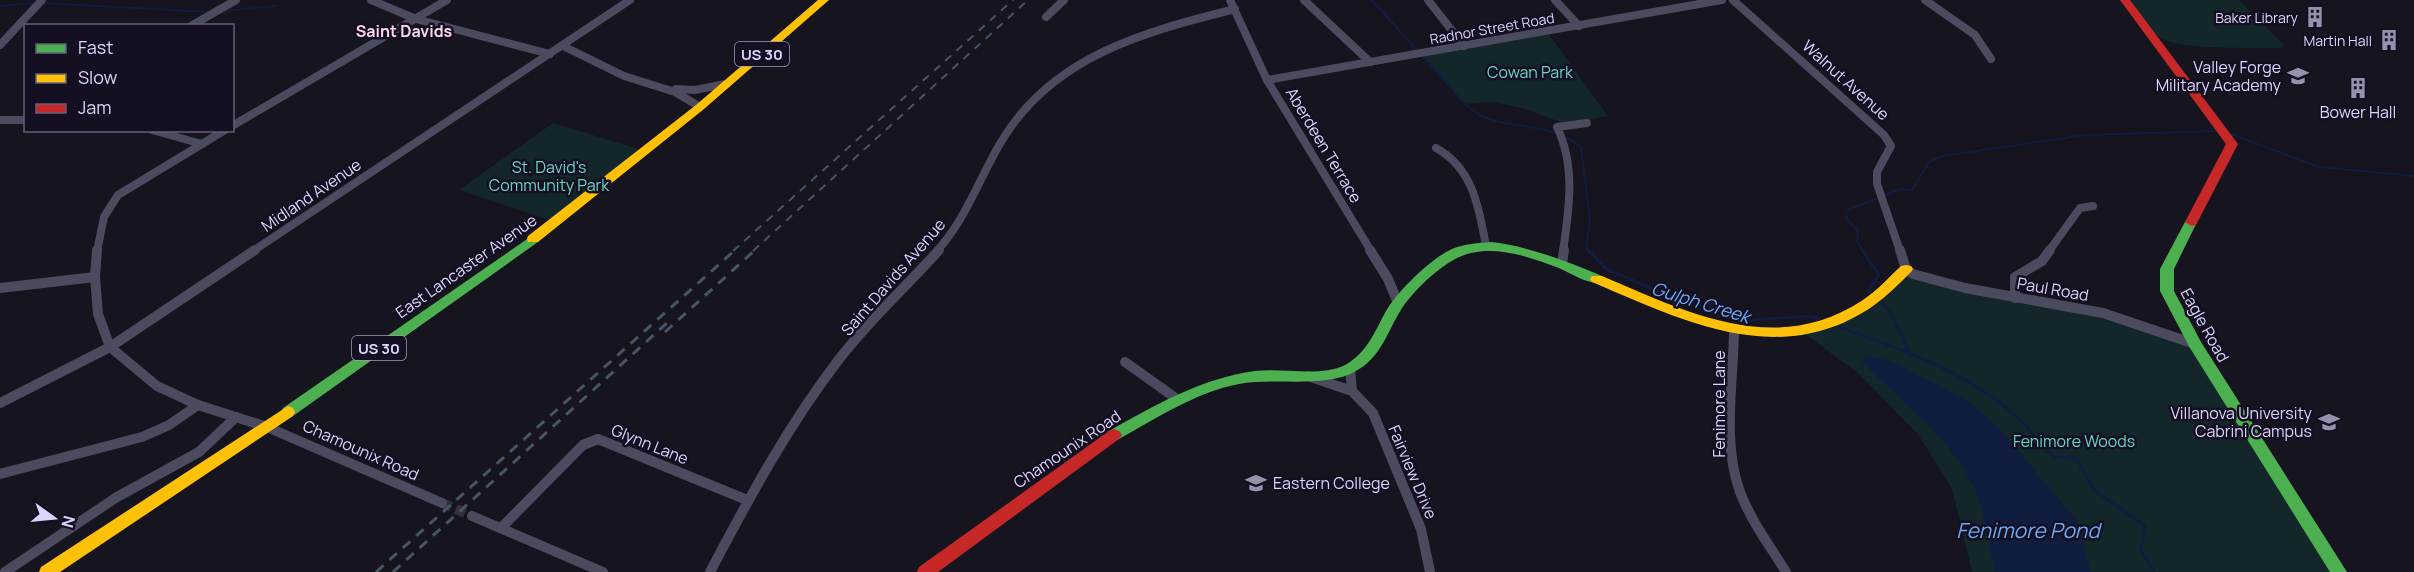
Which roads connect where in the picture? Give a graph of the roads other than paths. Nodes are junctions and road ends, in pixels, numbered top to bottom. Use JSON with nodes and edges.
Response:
{"nodes":[{"id":1,"x":236,"y":0,"type":"edge"},
{"id":2,"x":371,"y":0,"type":"edge"},
{"id":3,"x":447,"y":0,"type":"edge"},
{"id":4,"x":630,"y":0,"type":"edge"},
{"id":5,"x":824,"y":0,"type":"edge"},
{"id":6,"x":1064,"y":0,"type":"edge"},
{"id":7,"x":1230,"y":0,"type":"edge"},
{"id":8,"x":1304,"y":0,"type":"edge"},
{"id":9,"x":1428,"y":0,"type":"edge"},
{"id":10,"x":1555,"y":0,"type":"edge"},
{"id":11,"x":1722,"y":0,"type":"edge"},
{"id":12,"x":1733,"y":0,"type":"edge"},
{"id":13,"x":1925,"y":0,"type":"edge"},
{"id":14,"x":2125,"y":0,"type":"edge"},
{"id":15,"x":40,"y":2,"type":"edge"},
{"id":16,"x":1235,"y":9,"type":"junction"},
{"id":17,"x":1046,"y":17,"type":"dead end"},
{"id":18,"x":416,"y":18,"type":"junction"},
{"id":19,"x":194,"y":24,"type":"edge"},
{"id":20,"x":1579,"y":26,"type":"junction"},
{"id":21,"x":0,"y":45,"type":"edge"},
{"id":22,"x":563,"y":46,"type":"junction"},
{"id":23,"x":1464,"y":46,"type":"junction"},
{"id":24,"x":550,"y":54,"type":"junction"},
{"id":25,"x":1991,"y":59,"type":"dead end"},
{"id":26,"x":1370,"y":62,"type":"junction"},
{"id":27,"x":1267,"y":80,"type":"junction"},
{"id":28,"x":727,"y":84,"type":"junction"},
{"id":29,"x":661,"y":87,"type":"junction"},
{"id":30,"x":700,"y":107,"type":"junction"},
{"id":31,"x":0,"y":120,"type":"edge"},
{"id":32,"x":24,"y":120,"type":"edge"},
{"id":33,"x":1587,"y":123,"type":"dead end"},
{"id":34,"x":234,"y":125,"type":"edge"},
{"id":35,"x":159,"y":132,"type":"edge"},
{"id":36,"x":222,"y":132,"type":"edge"},
{"id":37,"x":202,"y":144,"type":"junction"},
{"id":38,"x":1436,"y":148,"type":"dead end"},
{"id":39,"x":2093,"y":206,"type":"dead end"},
{"id":40,"x":1486,"y":246,"type":"junction"},
{"id":41,"x":1562,"y":264,"type":"junction"},
{"id":42,"x":1906,"y":269,"type":"junction"},
{"id":43,"x":95,"y":277,"type":"junction"},
{"id":44,"x":0,"y":288,"type":"edge"},
{"id":45,"x":2015,"y":298,"type":"junction"},
{"id":46,"x":1398,"y":303,"type":"junction"},
{"id":47,"x":1734,"y":332,"type":"junction"},
{"id":48,"x":2195,"y":344,"type":"junction"},
{"id":49,"x":110,"y":348,"type":"junction"},
{"id":50,"x":1125,"y":362,"type":"dead end"},
{"id":51,"x":1350,"y":369,"type":"junction"},
{"id":52,"x":1308,"y":376,"type":"junction"},
{"id":53,"x":1352,"y":391,"type":"junction"},
{"id":54,"x":1177,"y":399,"type":"junction"},
{"id":55,"x":0,"y":403,"type":"edge"},
{"id":56,"x":198,"y":405,"type":"junction"},
{"id":57,"x":236,"y":417,"type":"junction"},
{"id":58,"x":267,"y":427,"type":"junction"},
{"id":59,"x":0,"y":474,"type":"edge"},
{"id":60,"x":747,"y":500,"type":"junction"},
{"id":61,"x":442,"y":503,"type":"tunnel mouth"},
{"id":62,"x":472,"y":516,"type":"tunnel mouth"},
{"id":63,"x":501,"y":528,"type":"junction"},
{"id":64,"x":5,"y":572,"type":"edge"},
{"id":65,"x":47,"y":572,"type":"edge"},
{"id":66,"x":603,"y":572,"type":"edge"},
{"id":67,"x":710,"y":572,"type":"edge"},
{"id":68,"x":925,"y":572,"type":"edge"},
{"id":69,"x":1430,"y":572,"type":"edge"},
{"id":70,"x":1786,"y":572,"type":"edge"},
{"id":71,"x":2339,"y":572,"type":"edge"}],
"edges":[{"from":1,"to":19,"type":"street"},
{"from":2,"to":18,"type":"street"},
{"from":3,"to":18,"type":"street"},
{"from":4,"to":22,"type":"street","name":"Midland Avenue"},
{"from":5,"to":28,"type":"main road","name":"East Lancaster Avenue","number":"US 30"},
{"from":6,"to":17,"type":"street"},
{"from":7,"to":16,"type":"street","name":"Aberdeen Terrace"},
{"from":8,"to":26,"type":"street"},
{"from":9,"to":23,"type":"street"},
{"from":10,"to":20,"type":"street"},
{"from":11,"to":20,"type":"street","name":"Radnor Street Road"},
{"from":12,"to":42,"type":"street","name":"Walnut Avenue"},
{"from":13,"to":25,"type":"street"},
{"from":14,"to":48,"type":"main road","name":"Eagle Road"},
{"from":15,"to":21,"type":"street"},
{"from":16,"to":27,"type":"street","name":"Aberdeen Terrace"},
{"from":16,"to":60,"type":"street","name":"Saint Davids Avenue"},
{"from":18,"to":24,"type":"street"},
{"from":18,"to":34,"type":"street"},
{"from":20,"to":23,"type":"street","name":"Radnor Street Road"},
{"from":22,"to":24,"type":"street","name":"Midland Avenue"},
{"from":22,"to":29,"type":"street"},
{"from":23,"to":26,"type":"street","name":"Radnor Street Road"},
{"from":24,"to":49,"type":"street","name":"Midland Avenue"},
{"from":26,"to":27,"type":"street","name":"Radnor Street Road"},
{"from":27,"to":46,"type":"street","name":"Aberdeen Terrace"},
{"from":28,"to":29,"type":"street"},
{"from":28,"to":30,"type":"main road","name":"East Lancaster Avenue","number":"US 30"},
{"from":29,"to":30,"type":"street"},
{"from":30,"to":58,"type":"main road","name":"East Lancaster Avenue","number":"US 30"},
{"from":31,"to":32,"type":"street"},
{"from":33,"to":41,"type":"street"},
{"from":35,"to":37,"type":"street"},
{"from":36,"to":37,"type":"street"},
{"from":37,"to":43,"type":"street"},
{"from":38,"to":40,"type":"street"},
{"from":39,"to":45,"type":"street"},
{"from":40,"to":41,"type":"main road"},
{"from":40,"to":46,"type":"main road"},
{"from":41,"to":47,"type":"main road"},
{"from":42,"to":45,"type":"street","name":"Paul Road"},
{"from":42,"to":47,"type":"main road"},
{"from":43,"to":44,"type":"street"},
{"from":43,"to":49,"type":"street"},
{"from":45,"to":48,"type":"street","name":"Paul Road"},
{"from":46,"to":51,"type":"main road"},
{"from":47,"to":70,"type":"street","name":"Fenimore Lane"},
{"from":48,"to":71,"type":"main road","name":"Eagle Road"},
{"from":49,"to":55,"type":"street","name":"Midland Avenue"},
{"from":49,"to":56,"type":"street","name":"Chamounix Road"},
{"from":50,"to":54,"type":"street"},
{"from":51,"to":52,"type":"main road","name":"Chamounix Road"},
{"from":51,"to":53,"type":"street"},
{"from":52,"to":53,"type":"street","name":"Fairview Drive"},
{"from":52,"to":54,"type":"main road","name":"Chamounix Road"},
{"from":53,"to":69,"type":"street","name":"Fairview Drive"},
{"from":54,"to":68,"type":"main road","name":"Chamounix Road"},
{"from":56,"to":57,"type":"street","name":"Chamounix Road"},
{"from":56,"to":59,"type":"street"},
{"from":57,"to":58,"type":"street","name":"Chamounix Road"},
{"from":57,"to":64,"type":"street"},
{"from":58,"to":61,"type":"street","name":"Chamounix Road"},
{"from":58,"to":65,"type":"main road","name":"East Lancaster Avenue","number":"US 30"},
{"from":60,"to":63,"type":"street","name":"Glynn Lane"},
{"from":60,"to":67,"type":"street","name":"Saint Davids Avenue"},
{"from":62,"to":63,"type":"street"},
{"from":63,"to":66,"type":"street"}]}
